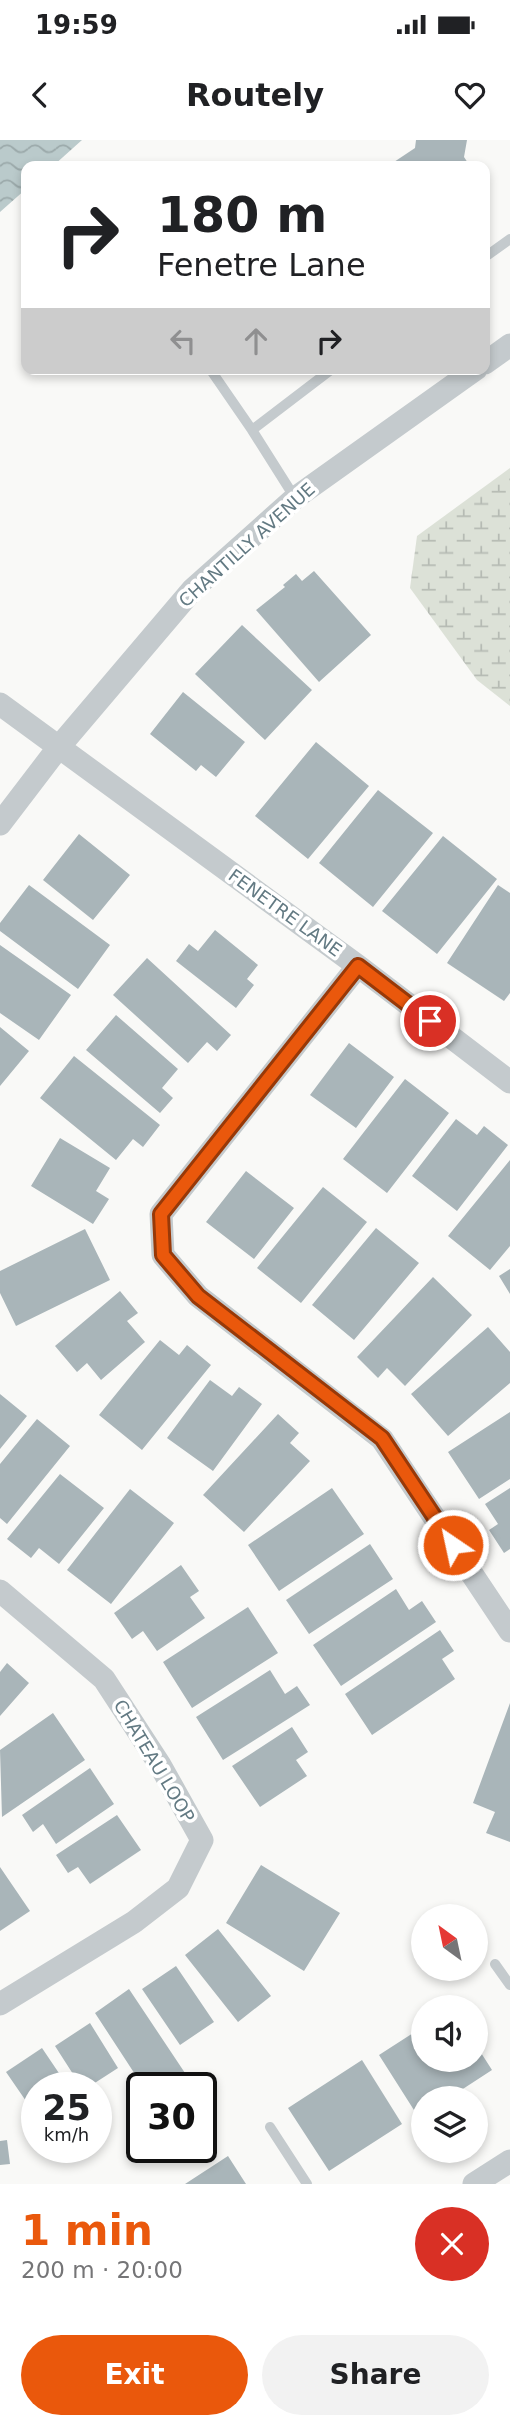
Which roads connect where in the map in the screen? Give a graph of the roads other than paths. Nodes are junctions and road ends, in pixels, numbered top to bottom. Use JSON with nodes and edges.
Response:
{"nodes":[{"id":1,"x":510,"y":239,"type":"edge"},
{"id":2,"x":490,"y":253,"type":"edge"},
{"id":3,"x":510,"y":345,"type":"edge"},
{"id":4,"x":490,"y":359,"type":"edge"},
{"id":5,"x":214,"y":375,"type":"edge"},
{"id":6,"x":324,"y":375,"type":"edge"},
{"id":7,"x":468,"y":375,"type":"edge"},
{"id":8,"x":252,"y":430,"type":"junction"},
{"id":9,"x":295,"y":498,"type":"junction"},
{"id":10,"x":0,"y":704,"type":"edge"},
{"id":11,"x":58,"y":748,"type":"junction"},
{"id":12,"x":0,"y":824,"type":"edge"},
{"id":13,"x":358,"y":966,"type":"junction"},
{"id":14,"x":510,"y":1082,"type":"edge"},
{"id":15,"x":0,"y":1591,"type":"edge"},
{"id":16,"x":510,"y":1631,"type":"edge"},
{"id":17,"x":495,"y":1964,"type":"dead end"},
{"id":18,"x":510,"y":1985,"type":"edge"},
{"id":19,"x":0,"y":2004,"type":"edge"},
{"id":20,"x":270,"y":2127,"type":"dead end"},
{"id":21,"x":510,"y":2161,"type":"edge"},
{"id":22,"x":307,"y":2184,"type":"edge"},
{"id":23,"x":474,"y":2184,"type":"edge"}],
"edges":[{"from":1,"to":2,"type":"lane"},
{"from":3,"to":4,"type":"street"},
{"from":5,"to":8,"type":"lane"},
{"from":6,"to":8,"type":"lane"},
{"from":7,"to":9,"type":"street","name":"CHANTILLY AVENUE"},
{"from":8,"to":9,"type":"lane"},
{"from":9,"to":11,"type":"street","name":"CHANTILLY AVENUE"},
{"from":10,"to":11,"type":"street","name":"FENETRE LANE"},
{"from":11,"to":12,"type":"street","name":"CHANTILLY AVENUE"},
{"from":11,"to":13,"type":"street","name":"FENETRE LANE"},
{"from":13,"to":14,"type":"street","name":"FENETRE LANE"},
{"from":13,"to":16,"type":"street"},
{"from":15,"to":19,"type":"street","name":"CHATEAU LOOP"},
{"from":17,"to":18,"type":"lane"},
{"from":20,"to":22,"type":"lane"},
{"from":21,"to":23,"type":"street"}]}
